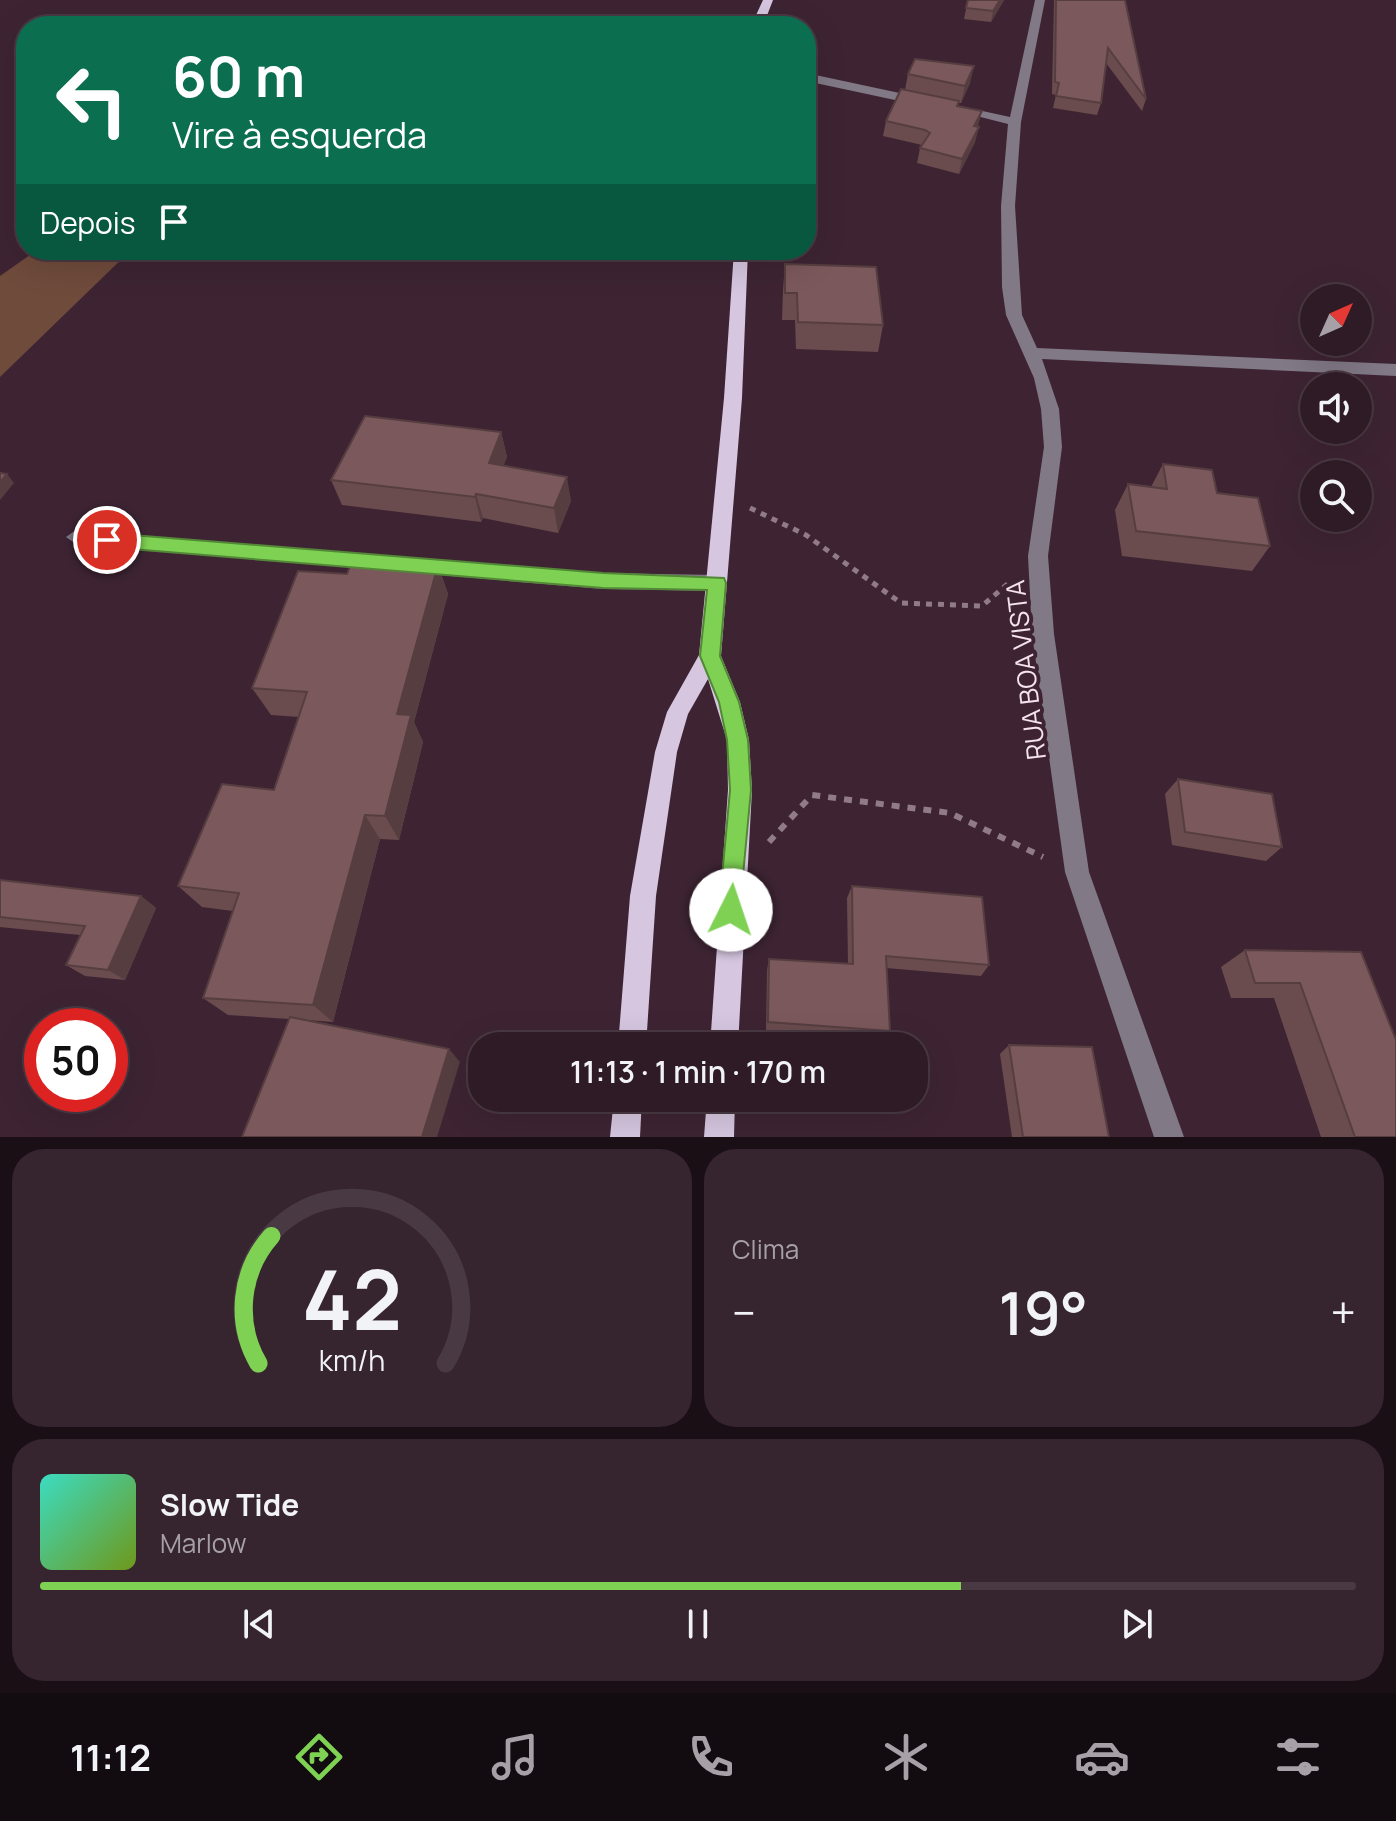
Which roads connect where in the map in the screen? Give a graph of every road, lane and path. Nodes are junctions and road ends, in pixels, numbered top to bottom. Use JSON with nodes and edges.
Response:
{"nodes":[{"id":1,"x":1040,"y":0,"type":"edge"},
{"id":2,"x":816,"y":79,"type":"edge"},
{"id":3,"x":1015,"y":122,"type":"junction"},
{"id":4,"x":740,"y":260,"type":"edge"},
{"id":5,"x":1029,"y":353,"type":"junction"},
{"id":6,"x":1396,"y":370,"type":"edge"},
{"id":7,"x":725,"y":496,"type":"junction"},
{"id":8,"x":76,"y":537,"type":"dead end"},
{"id":9,"x":1038,"y":556,"type":"junction"},
{"id":10,"x":717,"y":583,"type":"junction"},
{"id":11,"x":710,"y":656,"type":"junction"},
{"id":12,"x":1077,"y":872,"type":"junction"},
{"id":13,"x":732,"y":883,"type":"junction"},
{"id":14,"x":633,"y":1032,"type":"edge"},
{"id":15,"x":725,"y":1032,"type":"edge"},
{"id":16,"x":627,"y":1112,"type":"edge"},
{"id":17,"x":720,"y":1112,"type":"edge"},
{"id":18,"x":625,"y":1137,"type":"edge"},
{"id":19,"x":719,"y":1137,"type":"edge"},
{"id":20,"x":1169,"y":1137,"type":"edge"}],
"edges":[{"from":1,"to":3,"type":"street","name":"RUA BOA VISTA"},
{"from":2,"to":3,"type":"street"},
{"from":3,"to":5,"type":"street","name":"RUA BOA VISTA"},
{"from":4,"to":7,"type":"main road"},
{"from":5,"to":6,"type":"street"},
{"from":5,"to":9,"type":"street","name":"RUA BOA VISTA"},
{"from":7,"to":9,"type":"path"},
{"from":7,"to":10,"type":"main road"},
{"from":8,"to":10,"type":"street"},
{"from":9,"to":12,"type":"street","name":"RUA BOA VISTA"},
{"from":10,"to":11,"type":"main road"},
{"from":11,"to":13,"type":"main road"},
{"from":11,"to":14,"type":"main road"},
{"from":12,"to":13,"type":"path"},
{"from":12,"to":20,"type":"street","name":"RUA BOA VISTA"},
{"from":13,"to":15,"type":"main road"},
{"from":16,"to":18,"type":"main road"},
{"from":17,"to":19,"type":"main road"}]}
